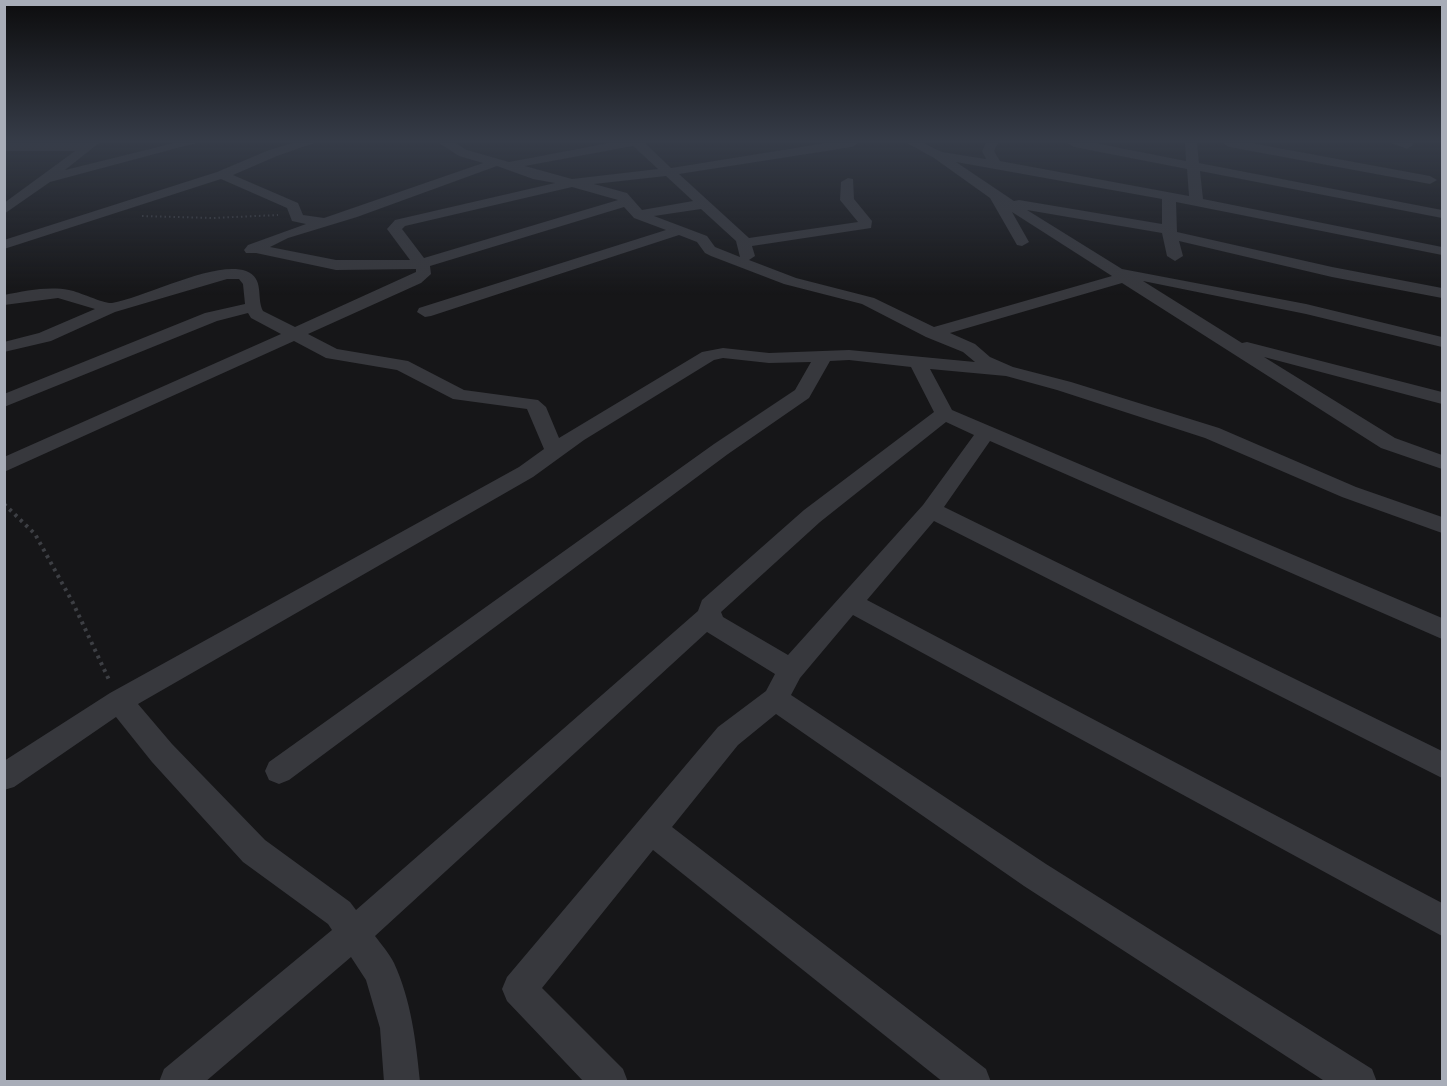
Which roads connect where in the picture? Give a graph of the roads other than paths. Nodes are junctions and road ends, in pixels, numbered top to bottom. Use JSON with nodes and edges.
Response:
{"nodes":[{"id":1,"x":26,"y":194,"type":"edge"},
{"id":2,"x":165,"y":194,"type":"edge"},
{"id":3,"x":265,"y":194,"type":"edge"},
{"id":4,"x":411,"y":194,"type":"edge"},
{"id":5,"x":526,"y":194,"type":"edge"},
{"id":6,"x":613,"y":194,"type":"edge"},
{"id":7,"x":692,"y":194,"type":"edge"},
{"id":8,"x":847,"y":194,"type":"edge"},
{"id":9,"x":993,"y":194,"type":"edge"},
{"id":10,"x":1166,"y":194,"type":"edge"},
{"id":11,"x":1195,"y":194,"type":"edge"},
{"id":12,"x":1337,"y":194,"type":"edge"},
{"id":13,"x":1169,"y":195,"type":"junction"},
{"id":14,"x":1001,"y":199,"type":"junction"},
{"id":15,"x":1196,"y":200,"type":"junction"},
{"id":16,"x":703,"y":204,"type":"junction"},
{"id":17,"x":633,"y":208,"type":"junction"},
{"id":18,"x":4,"y":210,"type":"edge"},
{"id":19,"x":1443,"y":214,"type":"edge"},
{"id":20,"x":325,"y":222,"type":"junction"},
{"id":21,"x":681,"y":230,"type":"junction"},
{"id":22,"x":1170,"y":233,"type":"junction"},
{"id":23,"x":1022,"y":242,"type":"dead end"},
{"id":24,"x":744,"y":243,"type":"junction"},
{"id":25,"x":4,"y":245,"type":"edge"},
{"id":26,"x":253,"y":248,"type":"junction"},
{"id":27,"x":1443,"y":252,"type":"edge"},
{"id":28,"x":1175,"y":256,"type":"dead end"},
{"id":29,"x":421,"y":264,"type":"junction"},
{"id":30,"x":749,"y":266,"type":"junction"},
{"id":31,"x":226,"y":274,"type":"junction"},
{"id":32,"x":1120,"y":274,"type":"junction"},
{"id":33,"x":1443,"y":293,"type":"edge"},
{"id":34,"x":4,"y":300,"type":"edge"},
{"id":35,"x":253,"y":307,"type":"junction"},
{"id":36,"x":109,"y":309,"type":"junction"},
{"id":37,"x":425,"y":312,"type":"dead end"},
{"id":38,"x":932,"y":333,"type":"junction"},
{"id":39,"x":294,"y":335,"type":"junction"},
{"id":40,"x":1222,"y":340,"type":"junction"},
{"id":41,"x":1443,"y":342,"type":"edge"},
{"id":42,"x":4,"y":347,"type":"edge"},
{"id":43,"x":917,"y":361,"type":"junction"},
{"id":44,"x":817,"y":367,"type":"junction"},
{"id":45,"x":1007,"y":371,"type":"junction"},
{"id":46,"x":1443,"y":398,"type":"edge"},
{"id":47,"x":4,"y":401,"type":"edge"},
{"id":48,"x":944,"y":414,"type":"junction"},
{"id":49,"x":987,"y":431,"type":"junction"},
{"id":50,"x":554,"y":450,"type":"junction"},
{"id":51,"x":1443,"y":462,"type":"edge"},
{"id":52,"x":4,"y":465,"type":"edge"},
{"id":53,"x":931,"y":510,"type":"junction"},
{"id":54,"x":1443,"y":525,"type":"edge"},
{"id":55,"x":850,"y":602,"type":"junction"},
{"id":56,"x":708,"y":616,"type":"junction"},
{"id":57,"x":1443,"y":629,"type":"edge"},
{"id":58,"x":791,"y":670,"type":"junction"},
{"id":59,"x":775,"y":699,"type":"junction"},
{"id":60,"x":119,"y":701,"type":"junction"},
{"id":61,"x":1443,"y":765,"type":"edge"},
{"id":62,"x":279,"y":771,"type":"dead end"},
{"id":63,"x":4,"y":777,"type":"edge"},
{"id":64,"x":651,"y":829,"type":"junction"},
{"id":65,"x":1443,"y":920,"type":"edge"},
{"id":66,"x":353,"y":934,"type":"junction"},
{"id":67,"x":177,"y":1082,"type":"edge"},
{"id":68,"x":402,"y":1082,"type":"edge"},
{"id":69,"x":610,"y":1082,"type":"edge"},
{"id":70,"x":973,"y":1082,"type":"edge"},
{"id":71,"x":1359,"y":1082,"type":"edge"}],
"edges":[{"from":1,"to":18,"type":"street"},
{"from":2,"to":25,"type":"street"},
{"from":3,"to":20,"type":"street"},
{"from":4,"to":20,"type":"street"},
{"from":5,"to":29,"type":"street"},
{"from":6,"to":17,"type":"street"},
{"from":7,"to":16,"type":"street"},
{"from":8,"to":24,"type":"street"},
{"from":9,"to":14,"type":"street"},
{"from":10,"to":13,"type":"street"},
{"from":11,"to":15,"type":"street"},
{"from":12,"to":19,"type":"street"},
{"from":13,"to":15,"type":"street"},
{"from":13,"to":22,"type":"street"},
{"from":14,"to":22,"type":"street"},
{"from":14,"to":23,"type":"street"},
{"from":14,"to":32,"type":"street"},
{"from":15,"to":27,"type":"street"},
{"from":16,"to":17,"type":"street"},
{"from":16,"to":24,"type":"street"},
{"from":17,"to":21,"type":"street"},
{"from":17,"to":29,"type":"street"},
{"from":20,"to":26,"type":"street"},
{"from":21,"to":30,"type":"street"},
{"from":21,"to":37,"type":"street"},
{"from":22,"to":28,"type":"street"},
{"from":22,"to":33,"type":"street"},
{"from":24,"to":30,"type":"street"},
{"from":26,"to":29,"type":"street"},
{"from":26,"to":31,"type":"street"},
{"from":29,"to":39,"type":"street"},
{"from":30,"to":38,"type":"street"},
{"from":31,"to":35,"type":"street"},
{"from":31,"to":36,"type":"street"},
{"from":32,"to":38,"type":"street"},
{"from":32,"to":40,"type":"street"},
{"from":32,"to":41,"type":"street"},
{"from":34,"to":36,"type":"street"},
{"from":35,"to":39,"type":"street"},
{"from":35,"to":47,"type":"street"},
{"from":36,"to":42,"type":"street"},
{"from":38,"to":45,"type":"street"},
{"from":39,"to":50,"type":"street"},
{"from":39,"to":52,"type":"street"},
{"from":40,"to":46,"type":"street"},
{"from":40,"to":51,"type":"street"},
{"from":43,"to":44,"type":"street"},
{"from":43,"to":45,"type":"street"},
{"from":43,"to":48,"type":"street"},
{"from":44,"to":50,"type":"street"},
{"from":44,"to":62,"type":"street"},
{"from":45,"to":54,"type":"street"},
{"from":48,"to":49,"type":"street"},
{"from":48,"to":56,"type":"street"},
{"from":49,"to":53,"type":"street"},
{"from":49,"to":57,"type":"street"},
{"from":50,"to":60,"type":"street"},
{"from":53,"to":55,"type":"street"},
{"from":53,"to":61,"type":"street"},
{"from":55,"to":58,"type":"street"},
{"from":55,"to":65,"type":"street"},
{"from":56,"to":58,"type":"street"},
{"from":56,"to":66,"type":"street"},
{"from":58,"to":59,"type":"street"},
{"from":59,"to":64,"type":"street"},
{"from":59,"to":71,"type":"street"},
{"from":60,"to":63,"type":"street"},
{"from":60,"to":66,"type":"street"},
{"from":64,"to":69,"type":"street"},
{"from":64,"to":70,"type":"street"},
{"from":66,"to":67,"type":"street"},
{"from":66,"to":68,"type":"street"}]}
